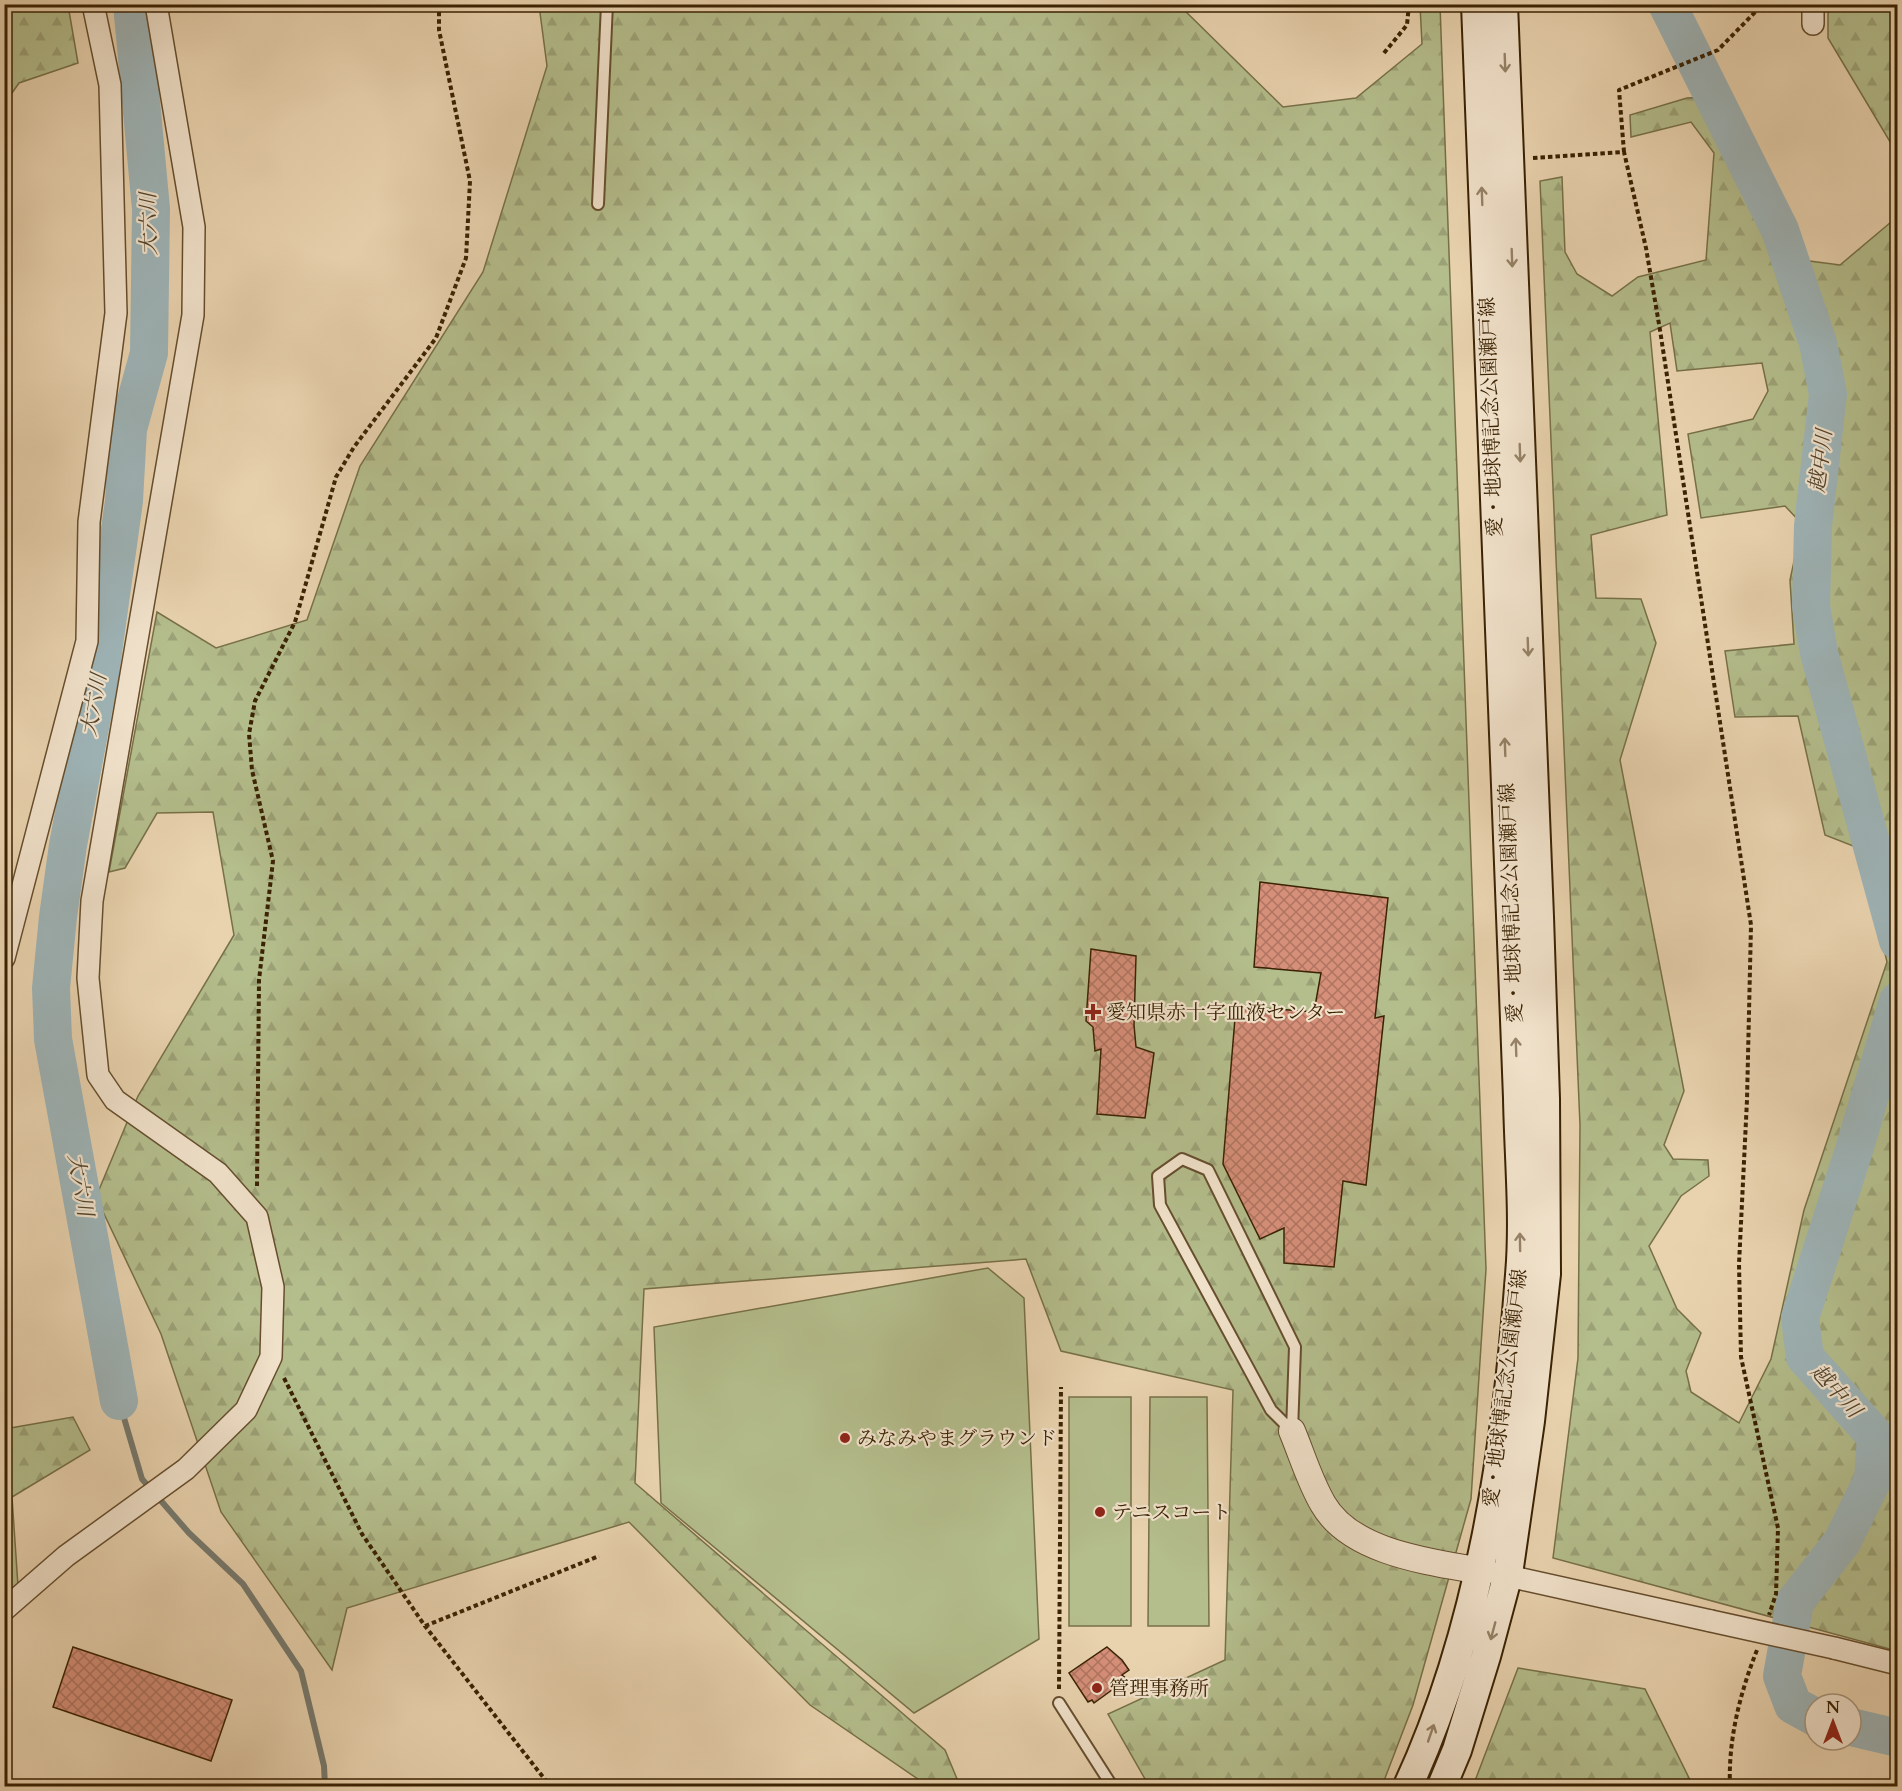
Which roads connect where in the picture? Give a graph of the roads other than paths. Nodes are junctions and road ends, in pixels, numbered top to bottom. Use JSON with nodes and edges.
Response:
{"nodes":[{"id":1,"x":93,"y":4,"type":"edge"},
{"id":2,"x":156,"y":4,"type":"edge"},
{"id":3,"x":607,"y":4,"type":"edge"},
{"id":4,"x":1476,"y":4,"type":"edge"},
{"id":5,"x":1503,"y":4,"type":"edge"},
{"id":6,"x":598,"y":204,"type":"dead end"},
{"id":7,"x":4,"y":958,"type":"edge"},
{"id":8,"x":1292,"y":1431,"type":"junction"},
{"id":9,"x":1494,"y":1573,"type":"junction"},
{"id":10,"x":4,"y":1610,"type":"edge"},
{"id":11,"x":1898,"y":1664,"type":"edge"},
{"id":12,"x":1059,"y":1703,"type":"road end"},
{"id":13,"x":1112,"y":1786,"type":"edge"},
{"id":14,"x":1408,"y":1786,"type":"edge"},
{"id":15,"x":1442,"y":1786,"type":"edge"}],
"edges":[{"from":1,"to":7,"type":"street"},
{"from":2,"to":10,"type":"street"},
{"from":3,"to":6,"type":"lane"},
{"from":9,"to":4,"type":"main road","name":"愛・地球博記念公園瀬戸線","one_way":true},
{"from":5,"to":9,"type":"main road","name":"愛・地球博記念公園瀬戸線","one_way":true},
{"from":8,"to":8,"type":"lane"},
{"from":8,"to":9,"type":"street"},
{"from":9,"to":11,"type":"street","bridge":true},
{"from":14,"to":9,"type":"main road","name":"愛・地球博記念公園瀬戸線","one_way":true},
{"from":9,"to":15,"type":"main road","name":"愛・地球博記念公園瀬戸線","one_way":true},
{"from":12,"to":13,"type":"lane"}]}
